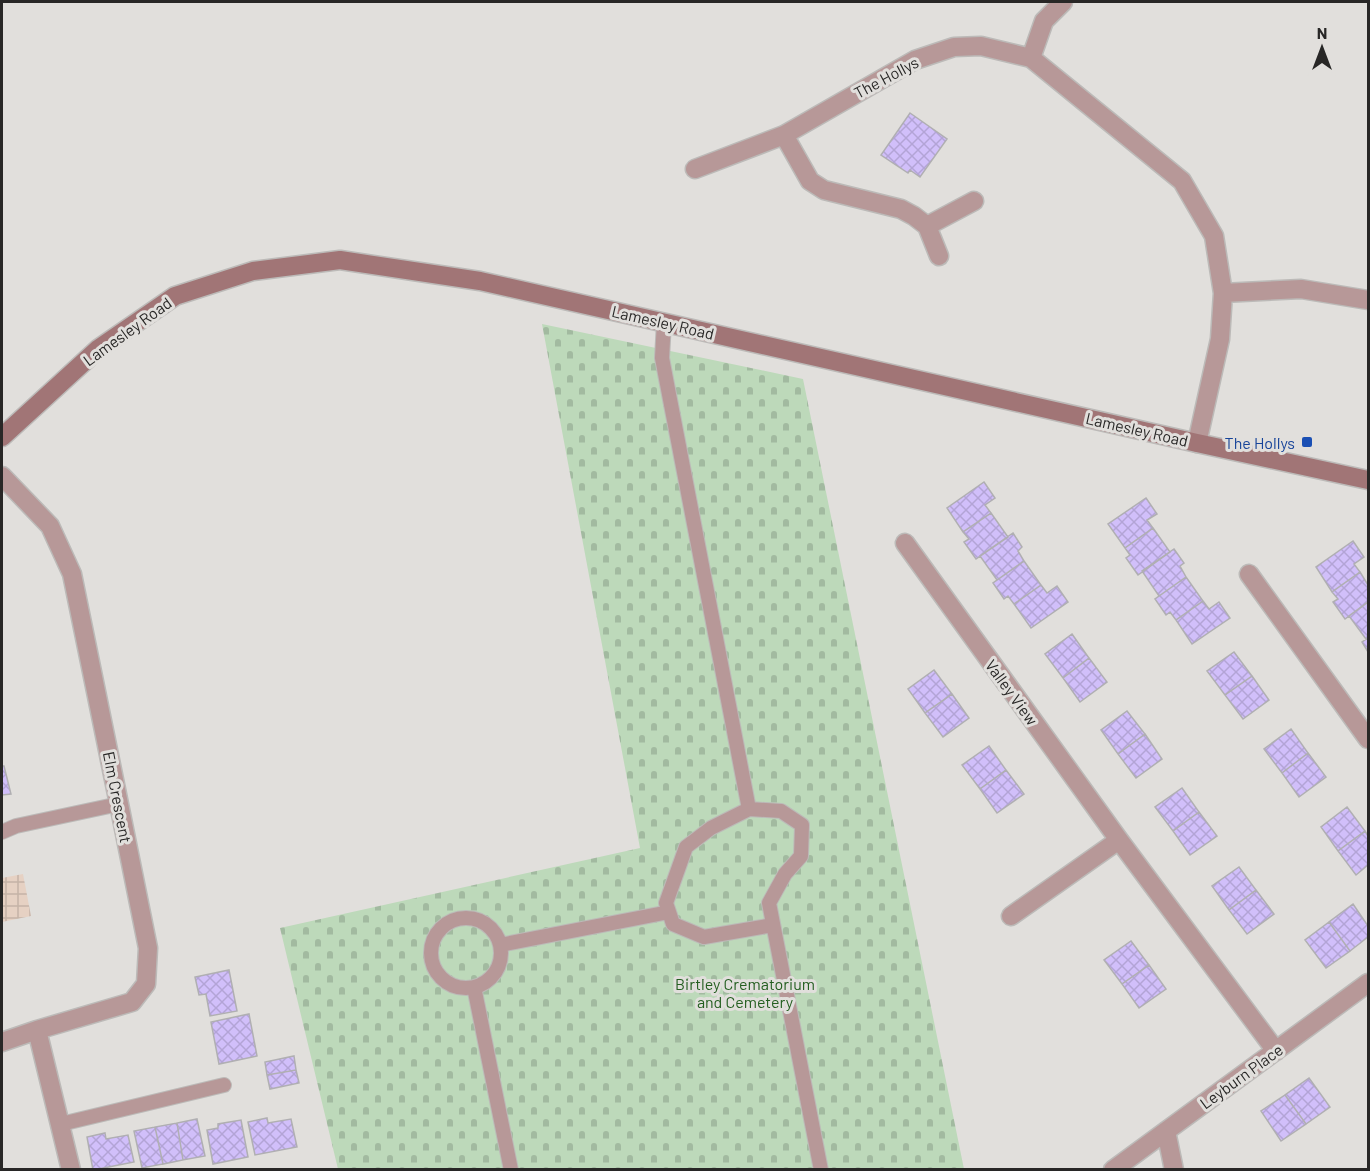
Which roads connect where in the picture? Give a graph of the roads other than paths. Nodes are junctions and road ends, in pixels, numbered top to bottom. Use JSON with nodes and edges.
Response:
{"nodes":[{"id":1,"x":1063,"y":2,"type":"edge"},
{"id":2,"x":1031,"y":58,"type":"junction"},
{"id":3,"x":784,"y":135,"type":"junction"},
{"id":4,"x":695,"y":169,"type":"dead end"},
{"id":5,"x":974,"y":201,"type":"dead end"},
{"id":6,"x":927,"y":226,"type":"junction"},
{"id":7,"x":939,"y":256,"type":"dead end"},
{"id":8,"x":1223,"y":293,"type":"junction"},
{"id":9,"x":1368,"y":300,"type":"edge"},
{"id":10,"x":664,"y":322,"type":"junction"},
{"id":11,"x":2,"y":437,"type":"edge"},
{"id":12,"x":1197,"y":443,"type":"junction"},
{"id":13,"x":2,"y":476,"type":"edge"},
{"id":14,"x":1368,"y":480,"type":"edge"},
{"id":15,"x":905,"y":543,"type":"dead end"},
{"id":16,"x":1249,"y":573,"type":"dead end"},
{"id":17,"x":1368,"y":739,"type":"edge"},
{"id":18,"x":119,"y":804,"type":"junction"},
{"id":19,"x":749,"y":809,"type":"junction"},
{"id":20,"x":2,"y":832,"type":"edge"},
{"id":21,"x":1119,"y":840,"type":"junction"},
{"id":22,"x":669,"y":912,"type":"junction"},
{"id":23,"x":1011,"y":916,"type":"dead end"},
{"id":24,"x":773,"y":926,"type":"junction"},
{"id":25,"x":500,"y":945,"type":"junction"},
{"id":26,"x":1368,"y":983,"type":"edge"},
{"id":27,"x":474,"y":987,"type":"junction"},
{"id":28,"x":38,"y":1029,"type":"junction"},
{"id":29,"x":2,"y":1042,"type":"edge"},
{"id":30,"x":1276,"y":1051,"type":"junction"},
{"id":31,"x":224,"y":1085,"type":"dead end"},
{"id":32,"x":61,"y":1124,"type":"junction"},
{"id":33,"x":1166,"y":1131,"type":"junction"},
{"id":34,"x":71,"y":1170,"type":"edge"},
{"id":35,"x":511,"y":1170,"type":"edge"},
{"id":36,"x":821,"y":1170,"type":"edge"},
{"id":37,"x":1113,"y":1170,"type":"edge"},
{"id":38,"x":1174,"y":1170,"type":"edge"}],
"edges":[{"from":1,"to":2,"type":"street"},
{"from":2,"to":3,"type":"street","name":"The Hollys"},
{"from":2,"to":8,"type":"street","name":"The Hollys"},
{"from":3,"to":4,"type":"street","name":"The Hollys"},
{"from":3,"to":6,"type":"street"},
{"from":5,"to":6,"type":"street"},
{"from":6,"to":7,"type":"street"},
{"from":8,"to":9,"type":"street"},
{"from":8,"to":12,"type":"street","name":"The Hollys"},
{"from":10,"to":11,"type":"street","name":"Lamesley Road"},
{"from":10,"to":12,"type":"street","name":"Lamesley Road"},
{"from":10,"to":19,"type":"lane"},
{"from":12,"to":14,"type":"street","name":"Lamesley Road"},
{"from":13,"to":18,"type":"street","name":"Elm Crescent"},
{"from":15,"to":21,"type":"street","name":"Valley View"},
{"from":16,"to":17,"type":"street"},
{"from":18,"to":20,"type":"lane"},
{"from":18,"to":28,"type":"street","name":"Elm Crescent"},
{"from":19,"to":22,"type":"lane"},
{"from":19,"to":24,"type":"lane"},
{"from":21,"to":23,"type":"street"},
{"from":21,"to":30,"type":"street","name":"Valley View"},
{"from":22,"to":24,"type":"lane"},
{"from":22,"to":25,"type":"lane"},
{"from":24,"to":36,"type":"lane"},
{"from":25,"to":27,"type":"lane"},
{"from":25,"to":27,"type":"lane"},
{"from":26,"to":30,"type":"street","name":"Leyburn Place"},
{"from":27,"to":35,"type":"lane"},
{"from":28,"to":29,"type":"street","name":"Elm Crescent"},
{"from":28,"to":32,"type":"street"},
{"from":30,"to":33,"type":"street","name":"Leyburn Place"},
{"from":31,"to":32,"type":"lane"},
{"from":32,"to":34,"type":"street"},
{"from":33,"to":37,"type":"street","name":"Leyburn Place"},
{"from":33,"to":38,"type":"street"}]}
